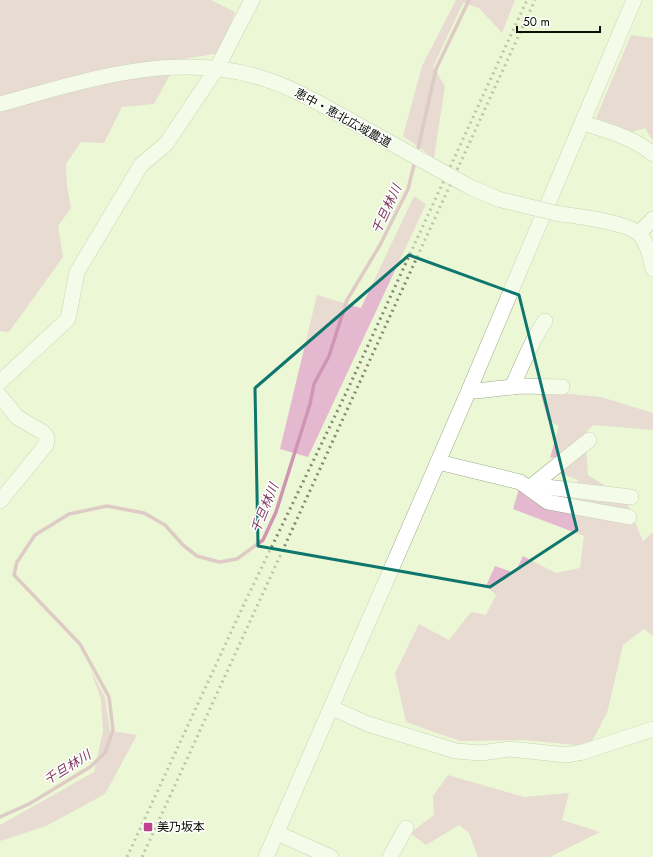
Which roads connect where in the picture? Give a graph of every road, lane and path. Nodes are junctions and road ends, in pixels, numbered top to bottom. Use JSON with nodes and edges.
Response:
{"nodes":[{"id":1,"x":252,"y":0,"type":"edge"},
{"id":2,"x":634,"y":0,"type":"edge"},
{"id":3,"x":217,"y":68,"type":"junction"},
{"id":4,"x":0,"y":104,"type":"edge"},
{"id":5,"x":582,"y":123,"type":"junction"},
{"id":6,"x":653,"y":154,"type":"edge"},
{"id":7,"x":653,"y":219,"type":"edge"},
{"id":8,"x":638,"y":233,"type":"junction"},
{"id":9,"x":653,"y":269,"type":"edge"},
{"id":10,"x":545,"y":321,"type":"dead end"},
{"id":11,"x":0,"y":382,"type":"edge"},
{"id":12,"x":512,"y":387,"type":"junction"},
{"id":13,"x":562,"y":387,"type":"dead end"},
{"id":14,"x":470,"y":388,"type":"junction"},
{"id":15,"x":0,"y":396,"type":"edge"},
{"id":16,"x":590,"y":440,"type":"dead end"},
{"id":17,"x":438,"y":462,"type":"junction"},
{"id":18,"x":529,"y":488,"type":"junction"},
{"id":19,"x":631,"y":497,"type":"dead end"},
{"id":20,"x":0,"y":501,"type":"edge"},
{"id":21,"x":629,"y":517,"type":"dead end"},
{"id":22,"x":332,"y":708,"type":"junction"},
{"id":23,"x":653,"y":729,"type":"edge"},
{"id":24,"x":406,"y":828,"type":"dead end"},
{"id":25,"x":277,"y":833,"type":"junction"},
{"id":26,"x":266,"y":857,"type":"edge"},
{"id":27,"x":331,"y":857,"type":"edge"},
{"id":28,"x":390,"y":857,"type":"edge"}],
"edges":[{"from":1,"to":3,"type":"street"},
{"from":2,"to":5,"type":"street"},
{"from":3,"to":4,"type":"street","name":"恵中・恵北広域農道"},
{"from":3,"to":8,"type":"street","name":"恵中・恵北広域農道","bridge":true},
{"from":3,"to":11,"type":"street"},
{"from":5,"to":6,"type":"street"},
{"from":5,"to":14,"type":"street"},
{"from":7,"to":8,"type":"street"},
{"from":8,"to":9,"type":"street"},
{"from":10,"to":12,"type":"street"},
{"from":12,"to":13,"type":"street"},
{"from":12,"to":14,"type":"street"},
{"from":14,"to":17,"type":"street"},
{"from":15,"to":20,"type":"street"},
{"from":16,"to":18,"type":"street"},
{"from":17,"to":18,"type":"street"},
{"from":17,"to":22,"type":"street"},
{"from":18,"to":19,"type":"street"},
{"from":18,"to":21,"type":"street"},
{"from":22,"to":23,"type":"street"},
{"from":22,"to":25,"type":"street"},
{"from":24,"to":28,"type":"street"},
{"from":25,"to":26,"type":"street"},
{"from":25,"to":27,"type":"street"}]}
